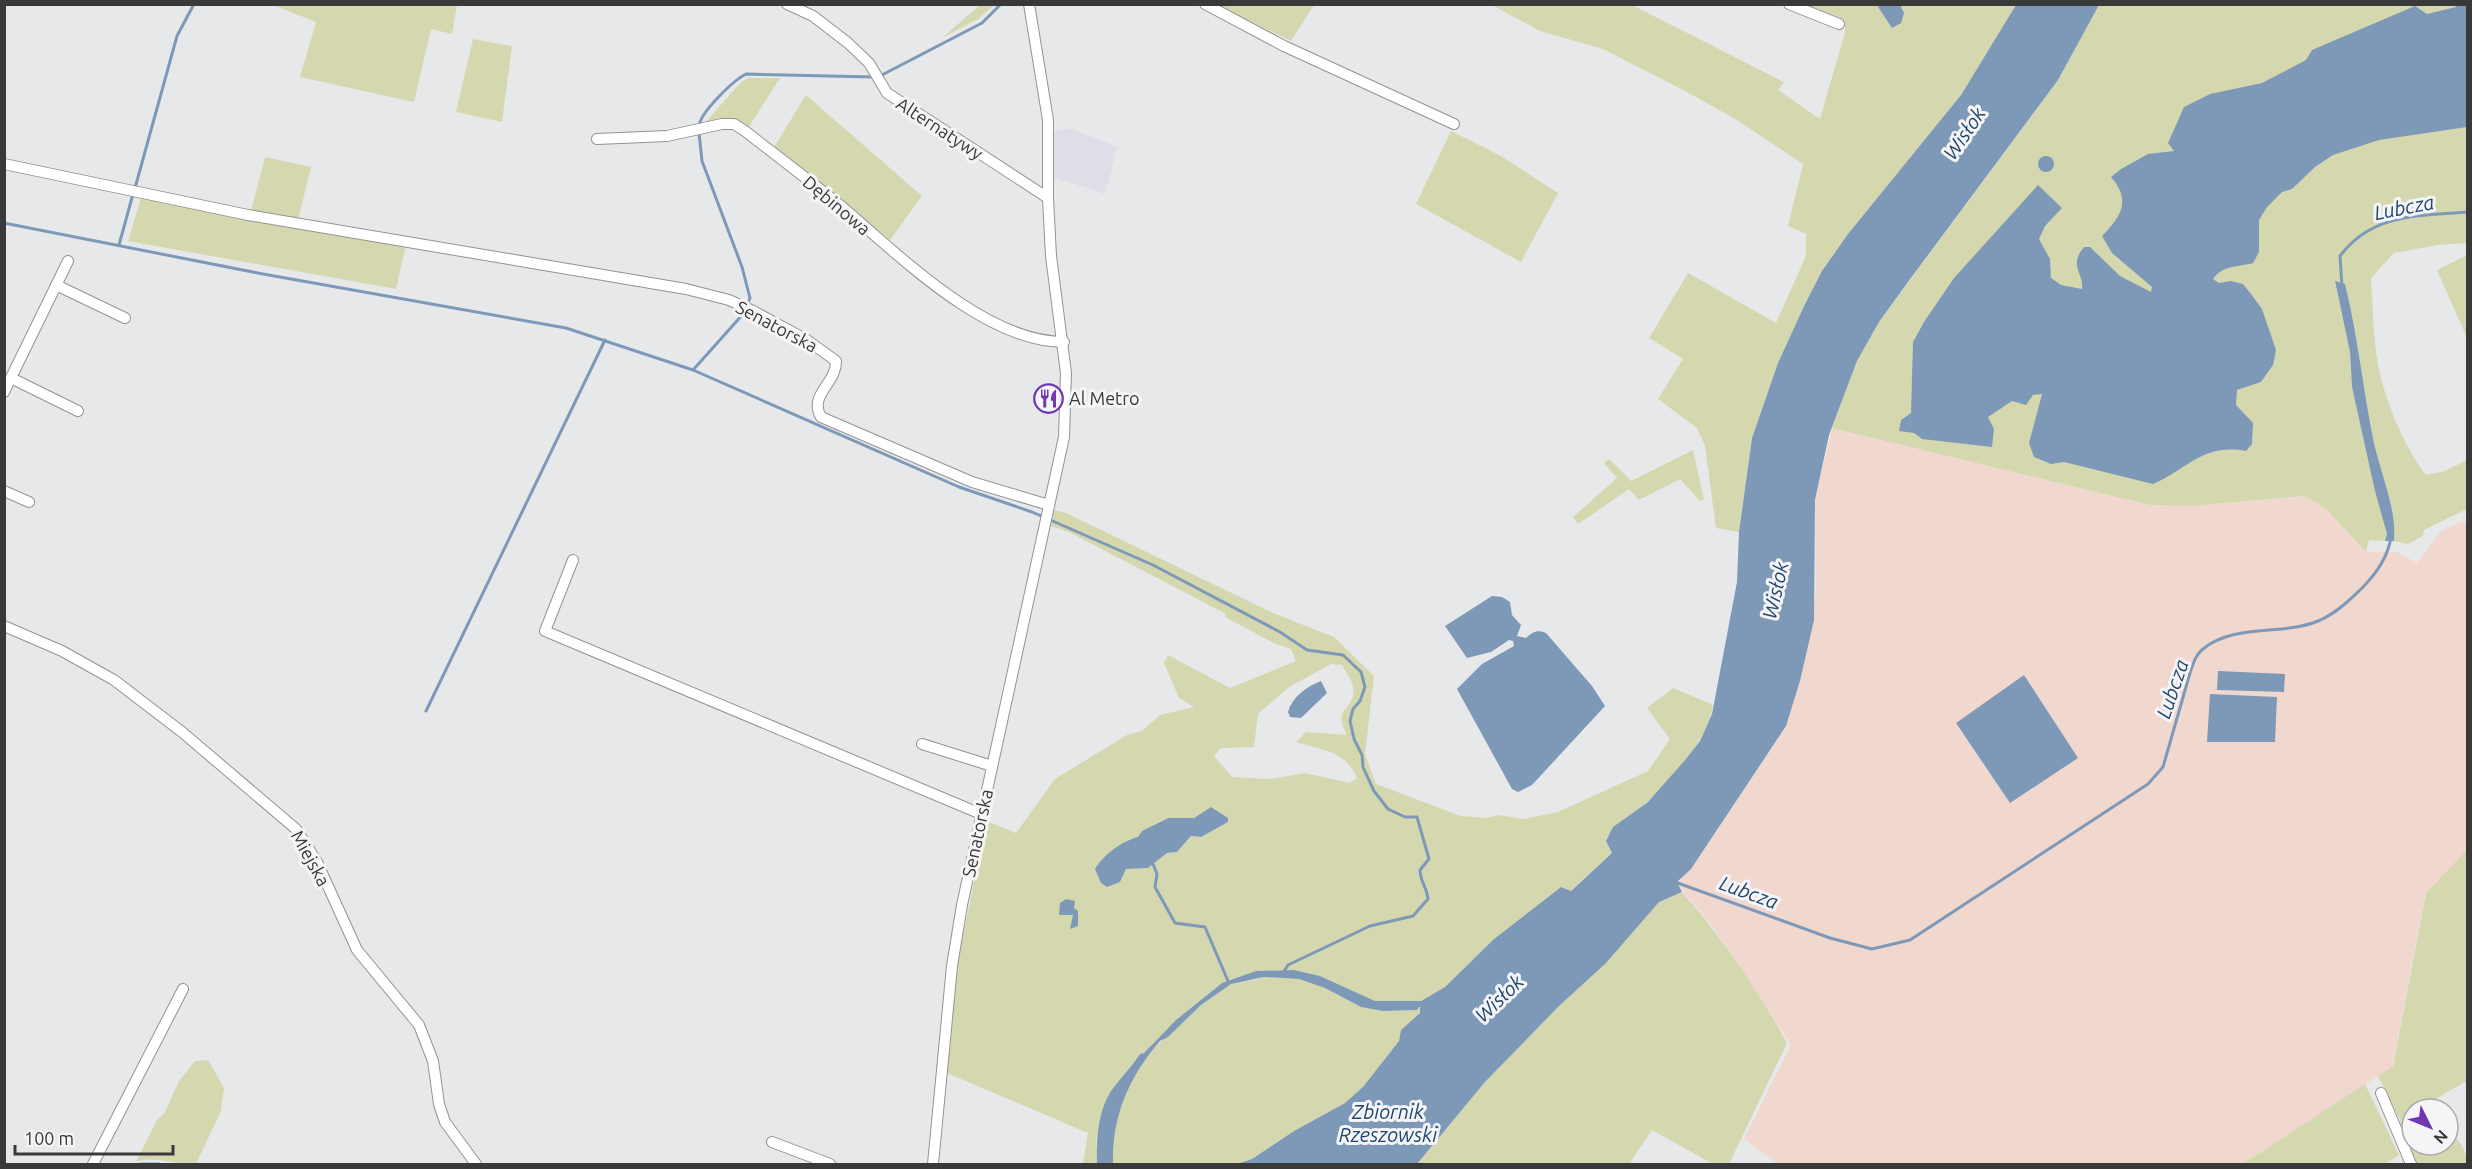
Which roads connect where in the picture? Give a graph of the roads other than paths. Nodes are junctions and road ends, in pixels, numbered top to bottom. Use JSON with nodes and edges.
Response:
{"nodes":[{"id":1,"x":787,"y":4,"type":"edge"},
{"id":2,"x":1029,"y":4,"type":"edge"},
{"id":3,"x":1205,"y":4,"type":"edge"},
{"id":4,"x":1789,"y":4,"type":"edge"},
{"id":5,"x":1839,"y":24,"type":"dead end"},
{"id":6,"x":1454,"y":124,"type":"dead end"},
{"id":7,"x":597,"y":139,"type":"dead end"},
{"id":8,"x":4,"y":164,"type":"edge"},
{"id":9,"x":1048,"y":198,"type":"junction"},
{"id":10,"x":68,"y":261,"type":"dead end"},
{"id":11,"x":56,"y":285,"type":"junction"},
{"id":12,"x":125,"y":318,"type":"dead end"},
{"id":13,"x":1064,"y":342,"type":"junction"},
{"id":14,"x":11,"y":378,"type":"junction"},
{"id":15,"x":4,"y":392,"type":"edge"},
{"id":16,"x":78,"y":411,"type":"dead end"},
{"id":17,"x":4,"y":491,"type":"edge"},
{"id":18,"x":29,"y":502,"type":"dead end"},
{"id":19,"x":1049,"y":505,"type":"junction"},
{"id":20,"x":573,"y":560,"type":"dead end"},
{"id":21,"x":4,"y":626,"type":"edge"},
{"id":22,"x":921,"y":744,"type":"dead end"},
{"id":23,"x":992,"y":765,"type":"junction"},
{"id":24,"x":981,"y":814,"type":"junction"},
{"id":25,"x":183,"y":989,"type":"dead end"},
{"id":26,"x":2381,"y":1093,"type":"dead end"},
{"id":27,"x":772,"y":1142,"type":"dead end"},
{"id":28,"x":93,"y":1164,"type":"edge"},
{"id":29,"x":476,"y":1164,"type":"edge"},
{"id":30,"x":830,"y":1164,"type":"edge"},
{"id":31,"x":933,"y":1164,"type":"edge"},
{"id":32,"x":2411,"y":1164,"type":"edge"}],
"edges":[{"from":1,"to":9,"type":"street","name":"Alternatywy"},
{"from":2,"to":9,"type":"street","name":"Senatorska"},
{"from":3,"to":6,"type":"street"},
{"from":4,"to":5,"type":"street"},
{"from":7,"to":13,"type":"street","name":"Dębinowa"},
{"from":8,"to":19,"type":"street","name":"Senatorska"},
{"from":9,"to":13,"type":"street","name":"Senatorska"},
{"from":10,"to":11,"type":"street"},
{"from":11,"to":12,"type":"street"},
{"from":11,"to":14,"type":"street"},
{"from":13,"to":19,"type":"street","name":"Senatorska"},
{"from":14,"to":15,"type":"street"},
{"from":14,"to":16,"type":"street"},
{"from":17,"to":18,"type":"street"},
{"from":19,"to":23,"type":"street","name":"Senatorska"},
{"from":20,"to":24,"type":"street"},
{"from":21,"to":29,"type":"street","name":"Miejska"},
{"from":22,"to":23,"type":"street"},
{"from":23,"to":24,"type":"street","name":"Senatorska"},
{"from":24,"to":31,"type":"street","name":"Senatorska"},
{"from":25,"to":28,"type":"street"},
{"from":26,"to":32,"type":"street"},
{"from":27,"to":30,"type":"street"}]}
